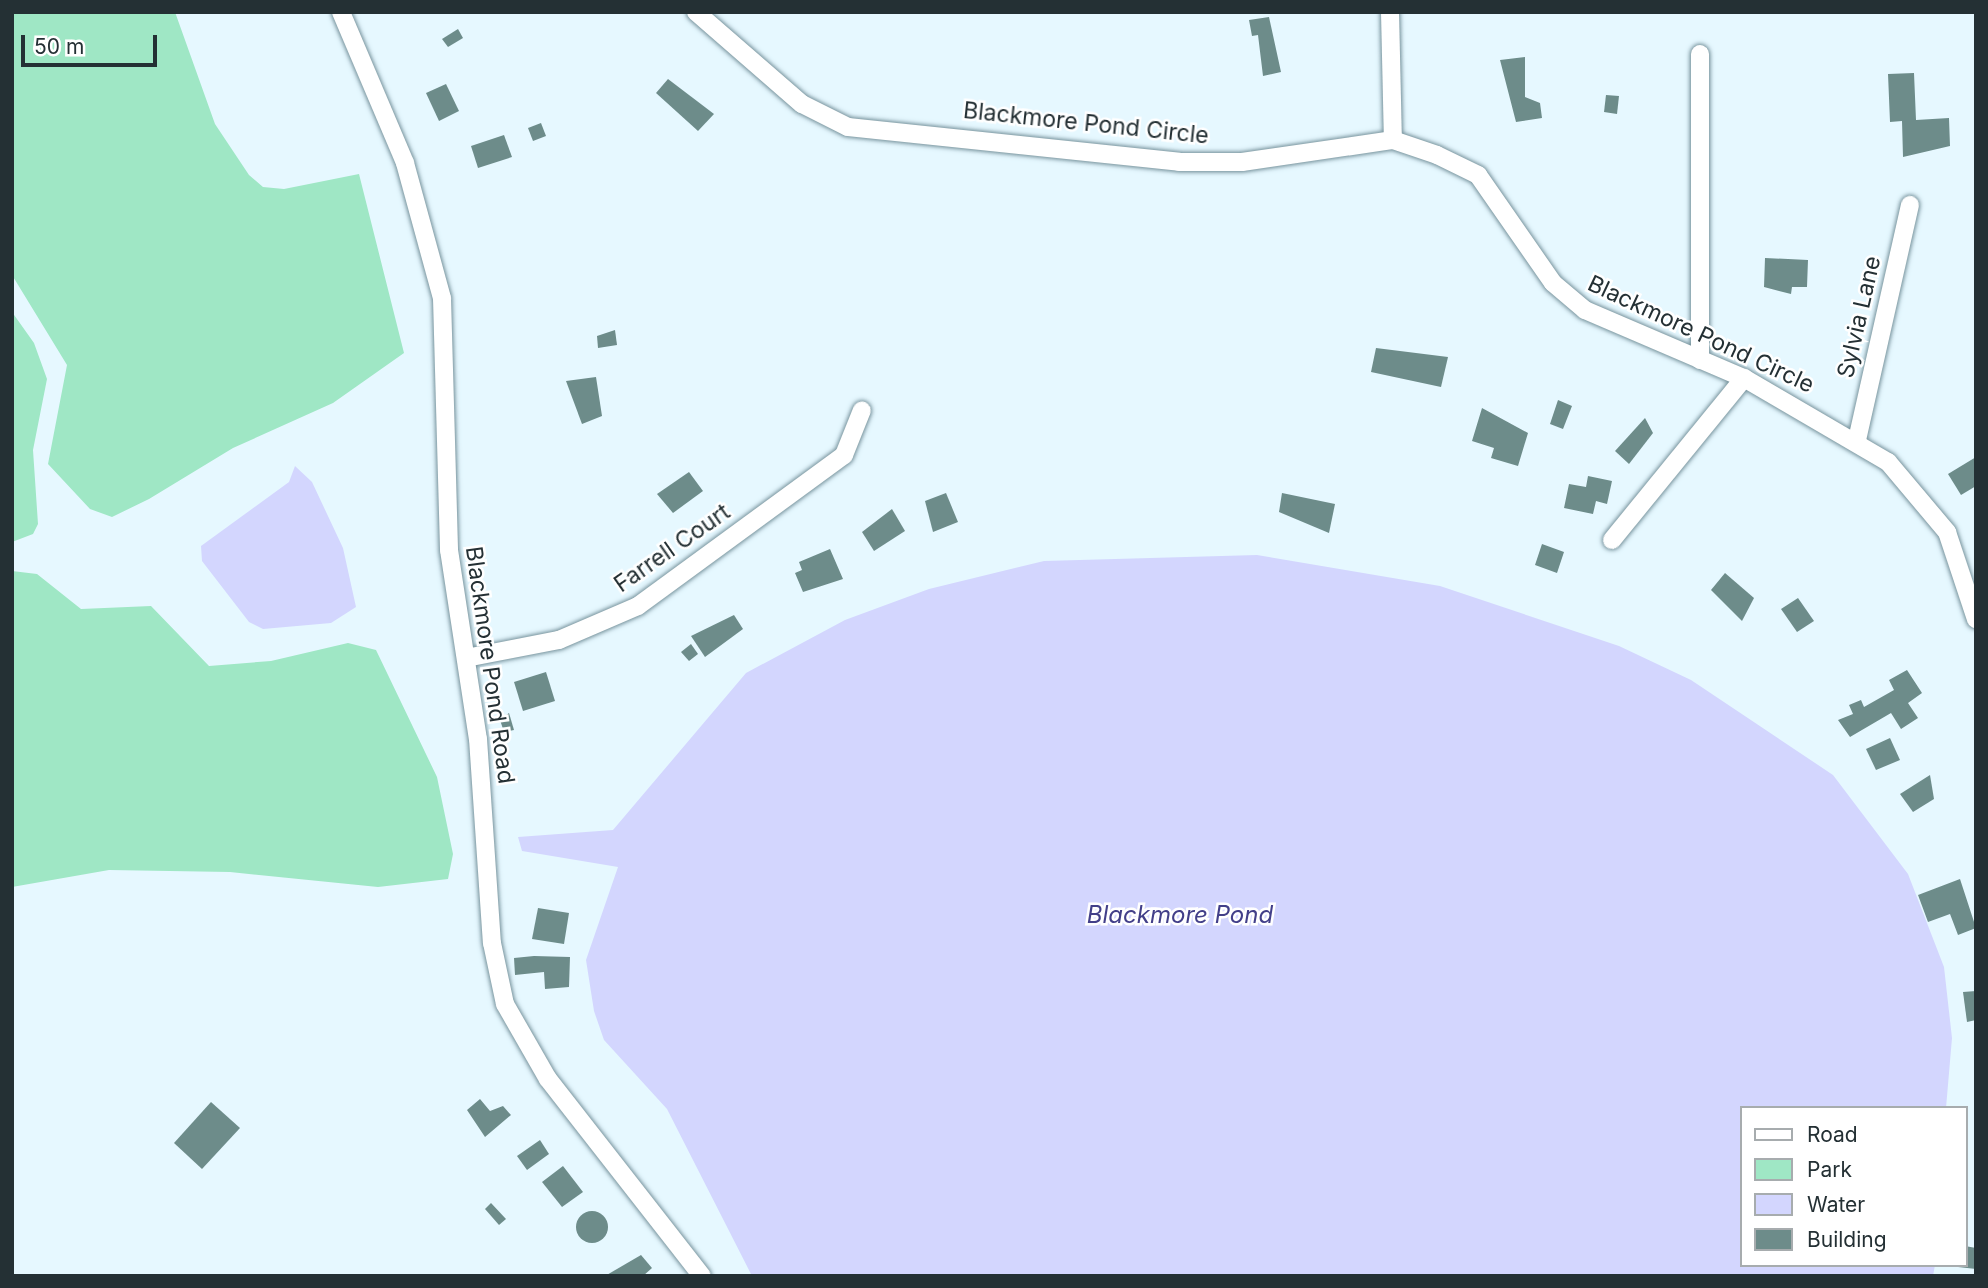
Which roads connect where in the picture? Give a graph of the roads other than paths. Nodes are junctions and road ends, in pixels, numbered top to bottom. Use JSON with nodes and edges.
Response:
{"nodes":[{"id":1,"x":341,"y":12,"type":"edge"},
{"id":2,"x":696,"y":12,"type":"edge"},
{"id":3,"x":1390,"y":12,"type":"edge"},
{"id":4,"x":1700,"y":54,"type":"dead end"},
{"id":5,"x":1393,"y":140,"type":"junction"},
{"id":6,"x":1910,"y":205,"type":"dead end"},
{"id":7,"x":1700,"y":360,"type":"junction"},
{"id":8,"x":1744,"y":378,"type":"junction"},
{"id":9,"x":862,"y":410,"type":"dead end"},
{"id":10,"x":1857,"y":440,"type":"junction"},
{"id":11,"x":1612,"y":540,"type":"dead end"},
{"id":12,"x":1976,"y":619,"type":"edge"},
{"id":13,"x":466,"y":658,"type":"junction"},
{"id":14,"x":702,"y":1276,"type":"edge"}],
"edges":[{"from":1,"to":13,"type":"street","name":"Blackmore Pond Road"},
{"from":2,"to":5,"type":"street","name":"Blackmore Pond Circle"},
{"from":3,"to":5,"type":"street"},
{"from":4,"to":7,"type":"street"},
{"from":5,"to":7,"type":"street","name":"Blackmore Pond Circle"},
{"from":6,"to":10,"type":"street","name":"Sylvia Lane"},
{"from":7,"to":8,"type":"street","name":"Blackmore Pond Circle"},
{"from":8,"to":10,"type":"street","name":"Blackmore Pond Circle"},
{"from":8,"to":11,"type":"street"},
{"from":9,"to":13,"type":"street","name":"Farrell Court"},
{"from":10,"to":12,"type":"street","name":"Blackmore Pond Circle"},
{"from":13,"to":14,"type":"street","name":"Blackmore Pond Road"}]}
